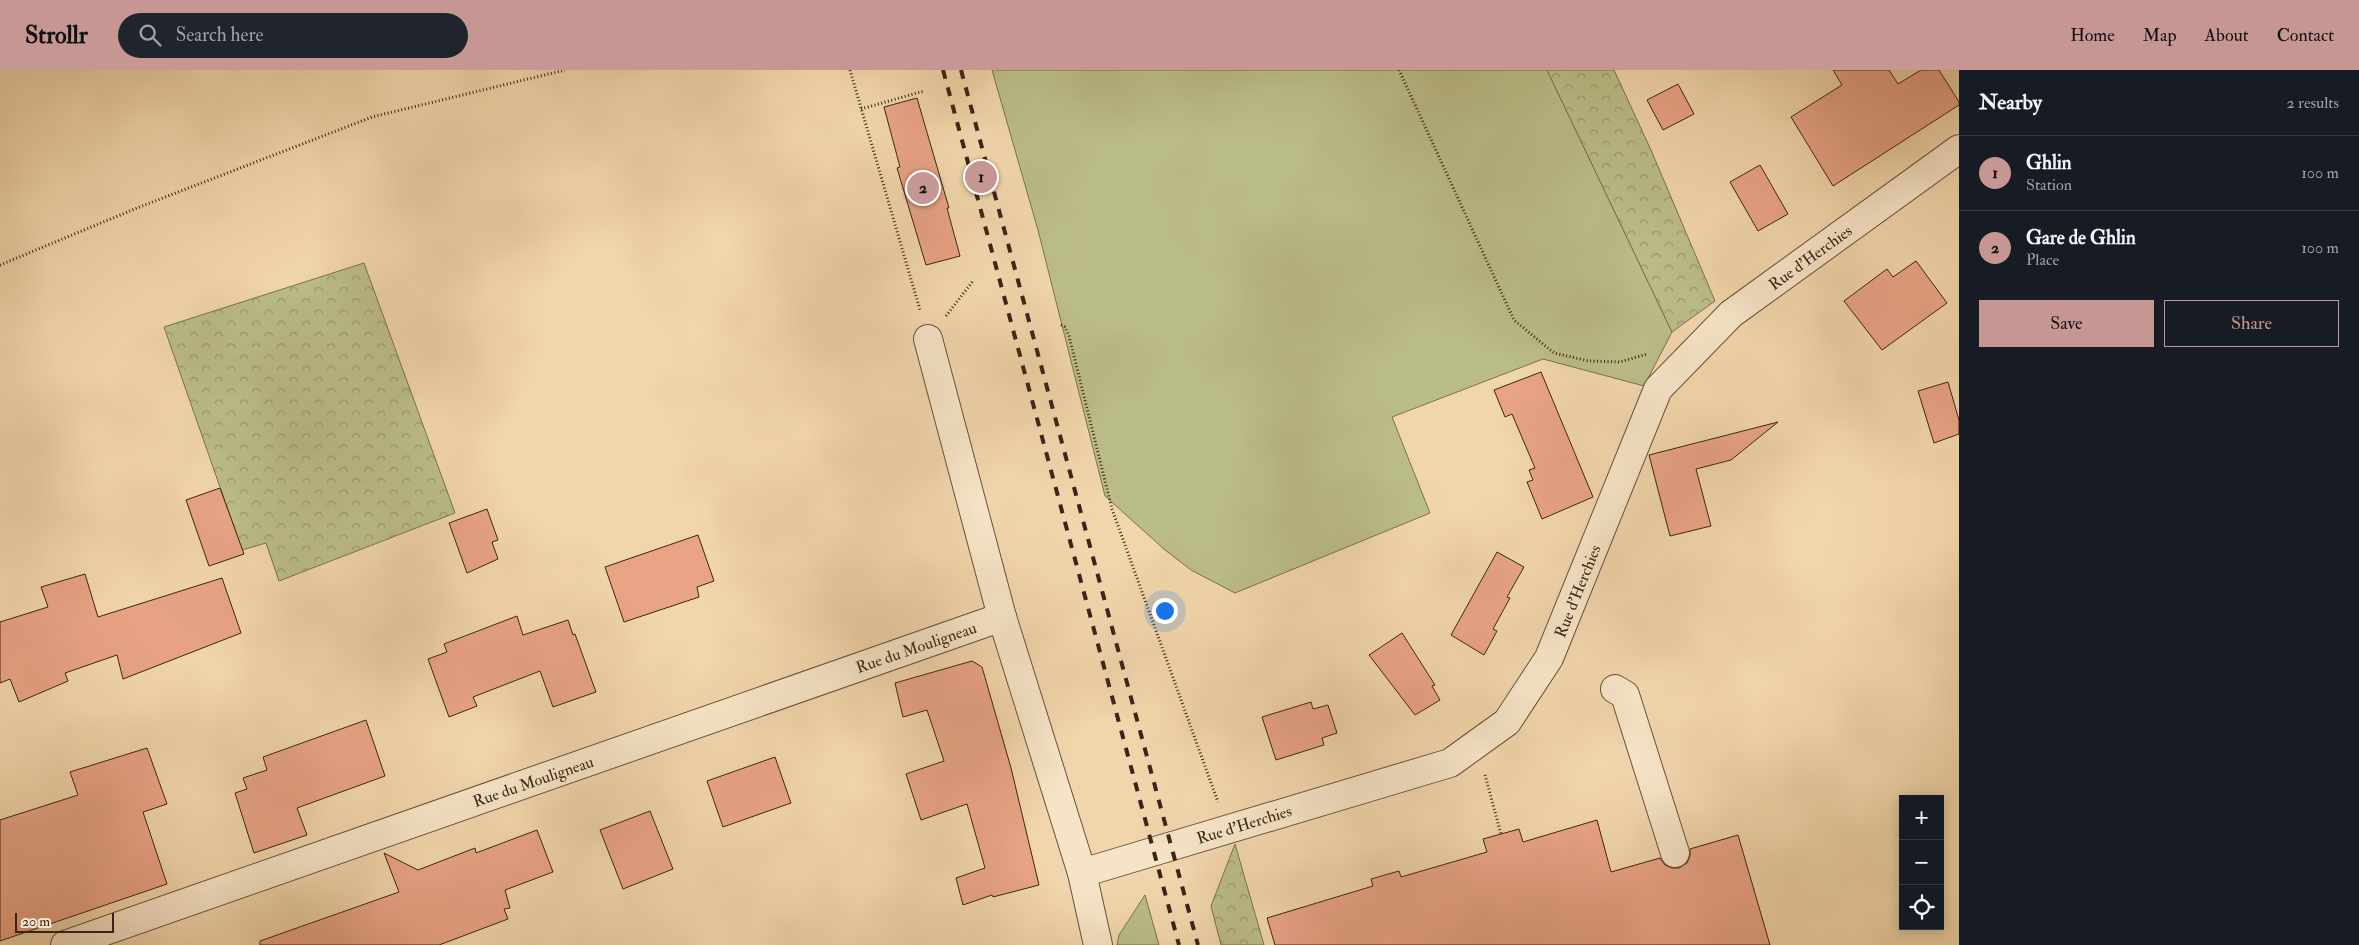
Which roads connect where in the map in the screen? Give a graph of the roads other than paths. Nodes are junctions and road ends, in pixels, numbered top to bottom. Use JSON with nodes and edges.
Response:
{"nodes":[{"id":1,"x":1959,"y":149,"type":"edge"},
{"id":2,"x":928,"y":339,"type":"road end"},
{"id":3,"x":1002,"y":617,"type":"junction"},
{"id":4,"x":1615,"y":689,"type":"dead end"},
{"id":5,"x":1675,"y":853,"type":"dead end"},
{"id":6,"x":1082,"y":874,"type":"junction"},
{"id":7,"x":65,"y":945,"type":"edge"},
{"id":8,"x":1098,"y":945,"type":"edge"}],
"edges":[{"from":1,"to":6,"type":"street","name":"Rue d'Herchies"},
{"from":2,"to":3,"type":"street"},
{"from":3,"to":6,"type":"street"},
{"from":3,"to":7,"type":"street","name":"Rue du Mouligneau"},
{"from":4,"to":5,"type":"street"},
{"from":6,"to":8,"type":"street"}]}
